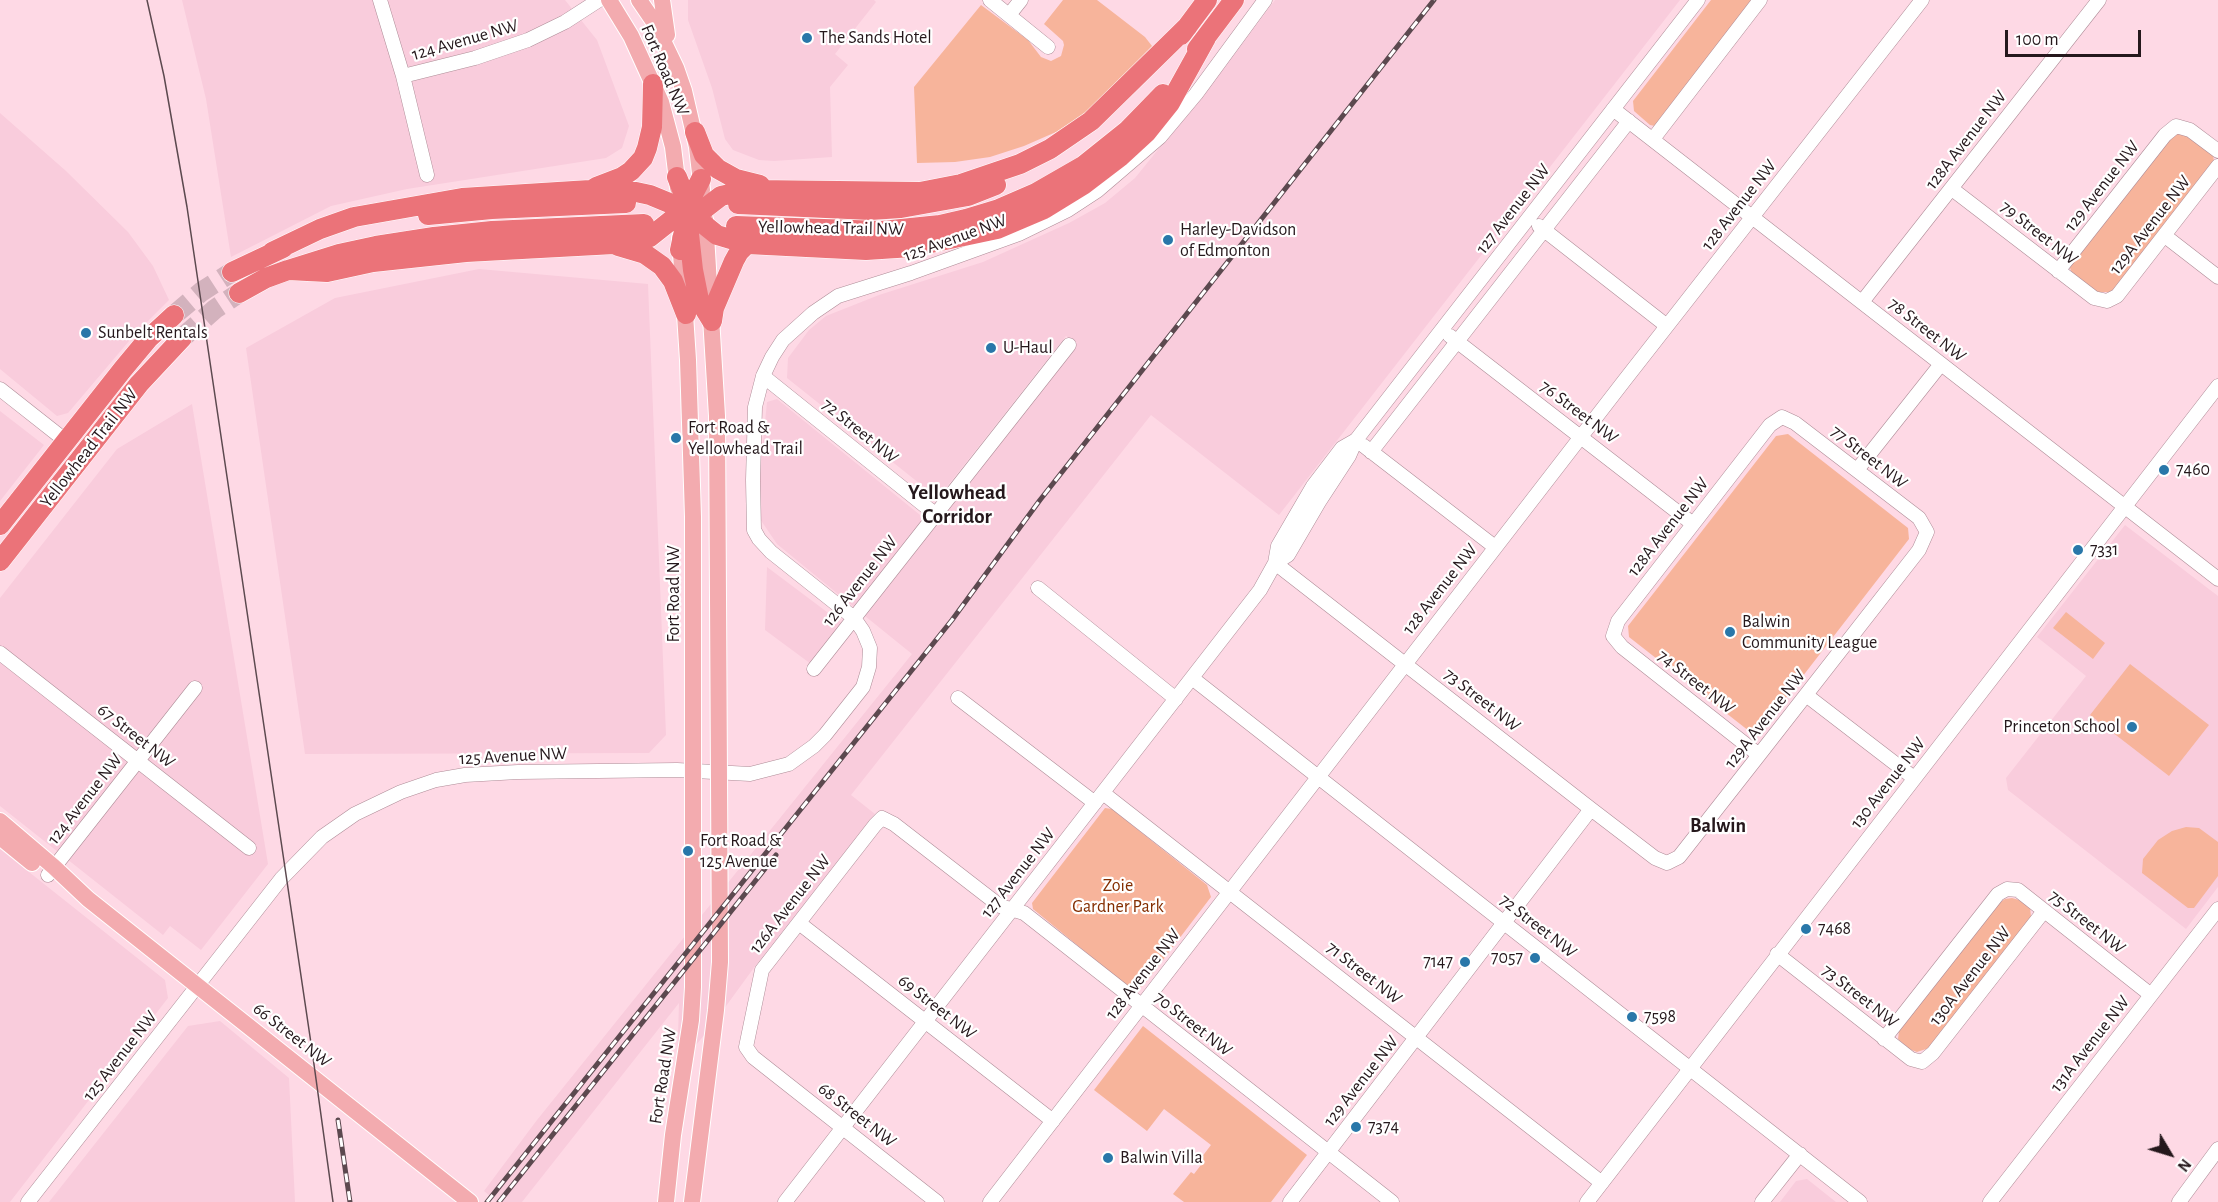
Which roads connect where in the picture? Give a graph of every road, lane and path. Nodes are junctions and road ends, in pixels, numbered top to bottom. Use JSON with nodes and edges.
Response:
{"nodes":[{"id":1,"x":380,"y":0,"type":"edge"},
{"id":2,"x":599,"y":0,"type":"edge"},
{"id":3,"x":609,"y":0,"type":"edge"},
{"id":4,"x":639,"y":0,"type":"edge"},
{"id":5,"x":662,"y":0,"type":"edge"},
{"id":6,"x":990,"y":0,"type":"edge"},
{"id":7,"x":1021,"y":0,"type":"edge"},
{"id":8,"x":1207,"y":0,"type":"edge"},
{"id":9,"x":1234,"y":0,"type":"edge"},
{"id":10,"x":1265,"y":0,"type":"edge"},
{"id":11,"x":1698,"y":0,"type":"edge"},
{"id":12,"x":1760,"y":0,"type":"edge"},
{"id":13,"x":1922,"y":0,"type":"edge"},
{"id":14,"x":2099,"y":0,"type":"edge"},
{"id":15,"x":1009,"y":15,"type":"junction"},
{"id":16,"x":1188,"y":26,"type":"junction"},
{"id":17,"x":1206,"y":39,"type":"junction"},
{"id":18,"x":1048,"y":47,"type":"dead end"},
{"id":19,"x":670,"y":54,"type":"junction"},
{"id":20,"x":403,"y":76,"type":"junction"},
{"id":21,"x":653,"y":84,"type":"junction"},
{"id":22,"x":1613,"y":109,"type":"junction"},
{"id":23,"x":1629,"y":121,"type":"junction"},
{"id":24,"x":694,"y":132,"type":"junction"},
{"id":25,"x":1653,"y":139,"type":"junction"},
{"id":26,"x":2218,"y":151,"type":"edge"},
{"id":27,"x":2218,"y":166,"type":"edge"},
{"id":28,"x":427,"y":175,"type":"dead end"},
{"id":29,"x":677,"y":177,"type":"joint"},
{"id":30,"x":701,"y":179,"type":"joint"},
{"id":31,"x":1952,"y":189,"type":"junction"},
{"id":32,"x":590,"y":190,"type":"junction"},
{"id":33,"x":756,"y":190,"type":"junction"},
{"id":34,"x":783,"y":190,"type":"junction"},
{"id":35,"x":638,"y":197,"type":"junction"},
{"id":36,"x":738,"y":204,"type":"dead end"},
{"id":37,"x":690,"y":214,"type":"junction"},
{"id":38,"x":1753,"y":217,"type":"junction"},
{"id":39,"x":1529,"y":218,"type":"junction"},
{"id":40,"x":736,"y":226,"type":"dead end"},
{"id":41,"x":1544,"y":230,"type":"junction"},
{"id":42,"x":642,"y":232,"type":"junction"},
{"id":43,"x":2165,"y":236,"type":"junction"},
{"id":44,"x":610,"y":244,"type":"junction"},
{"id":45,"x":747,"y":244,"type":"junction"},
{"id":46,"x":680,"y":250,"type":"joint"},
{"id":47,"x":272,"y":252,"type":"junction"},
{"id":48,"x":288,"y":270,"type":"junction"},
{"id":49,"x":2058,"y":271,"type":"junction"},
{"id":50,"x":231,"y":272,"type":"tunnel mouth"},
{"id":51,"x":2218,"y":277,"type":"edge"},
{"id":52,"x":239,"y":293,"type":"tunnel mouth"},
{"id":53,"x":2108,"y":301,"type":"joint"},
{"id":54,"x":1862,"y":302,"type":"junction"},
{"id":55,"x":686,"y":314,"type":"junction"},
{"id":56,"x":174,"y":315,"type":"tunnel mouth"},
{"id":57,"x":712,"y":321,"type":"junction"},
{"id":58,"x":1667,"y":326,"type":"junction"},
{"id":59,"x":1442,"y":330,"type":"junction"},
{"id":60,"x":182,"y":338,"type":"tunnel mouth"},
{"id":61,"x":1457,"y":342,"type":"junction"},
{"id":62,"x":1069,"y":345,"type":"dead end"},
{"id":63,"x":1941,"y":363,"type":"junction"},
{"id":64,"x":763,"y":376,"type":"junction"},
{"id":65,"x":2218,"y":387,"type":"edge"},
{"id":66,"x":0,"y":389,"type":"edge"},
{"id":67,"x":1782,"y":417,"type":"joint"},
{"id":68,"x":1581,"y":436,"type":"junction"},
{"id":69,"x":1356,"y":440,"type":"junction"},
{"id":70,"x":66,"y":441,"type":"junction"},
{"id":71,"x":1371,"y":452,"type":"junction"},
{"id":72,"x":1857,"y":470,"type":"junction"},
{"id":73,"x":2125,"y":507,"type":"junction"},
{"id":74,"x":935,"y":514,"type":"junction"},
{"id":75,"x":1693,"y":524,"type":"junction"},
{"id":76,"x":0,"y":525,"type":"edge"},
{"id":77,"x":1927,"y":532,"type":"joint"},
{"id":78,"x":1495,"y":547,"type":"junction"},
{"id":79,"x":0,"y":561,"type":"edge"},
{"id":80,"x":1275,"y":563,"type":"junction"},
{"id":81,"x":2218,"y":579,"type":"edge"},
{"id":82,"x":1038,"y":588,"type":"dead end"},
{"id":83,"x":854,"y":618,"type":"junction"},
{"id":84,"x":1612,"y":636,"type":"joint"},
{"id":85,"x":0,"y":653,"type":"edge"},
{"id":86,"x":1406,"y":663,"type":"junction"},
{"id":87,"x":814,"y":669,"type":"dead end"},
{"id":88,"x":1192,"y":678,"type":"junction"},
{"id":89,"x":195,"y":688,"type":"dead end"},
{"id":90,"x":1806,"y":695,"type":"junction"},
{"id":91,"x":958,"y":698,"type":"dead end"},
{"id":92,"x":1176,"y":699,"type":"junction"},
{"id":93,"x":1760,"y":755,"type":"junction"},
{"id":94,"x":138,"y":761,"type":"junction"},
{"id":95,"x":693,"y":772,"type":"junction"},
{"id":96,"x":718,"y":774,"type":"junction"},
{"id":97,"x":1318,"y":777,"type":"junction"},
{"id":98,"x":1914,"y":778,"type":"junction"},
{"id":99,"x":1099,"y":798,"type":"junction"},
{"id":100,"x":1592,"y":810,"type":"junction"},
{"id":101,"x":882,"y":818,"type":"joint"},
{"id":102,"x":0,"y":821,"type":"edge"},
{"id":103,"x":0,"y":837,"type":"edge"},
{"id":104,"x":249,"y":848,"type":"dead end"},
{"id":105,"x":1667,"y":863,"type":"joint"},
{"id":106,"x":51,"y":871,"type":"junction"},
{"id":107,"x":1229,"y":892,"type":"junction"},
{"id":108,"x":1998,"y":894,"type":"joint"},
{"id":109,"x":2218,"y":909,"type":"edge"},
{"id":110,"x":1012,"y":910,"type":"junction"},
{"id":111,"x":2044,"y":911,"type":"junction"},
{"id":112,"x":1505,"y":922,"type":"junction"},
{"id":113,"x":799,"y":923,"type":"junction"},
{"id":114,"x":1777,"y":954,"type":"junction"},
{"id":115,"x":198,"y":986,"type":"junction"},
{"id":116,"x":2151,"y":995,"type":"junction"},
{"id":117,"x":1141,"y":1006,"type":"junction"},
{"id":118,"x":926,"y":1021,"type":"junction"},
{"id":119,"x":1417,"y":1037,"type":"junction"},
{"id":120,"x":1884,"y":1038,"type":"junction"},
{"id":121,"x":753,"y":1057,"type":"joint"},
{"id":122,"x":1922,"y":1062,"type":"joint"},
{"id":123,"x":1689,"y":1070,"type":"junction"},
{"id":124,"x":1053,"y":1121,"type":"junction"},
{"id":125,"x":843,"y":1127,"type":"junction"},
{"id":126,"x":2218,"y":1149,"type":"edge"},
{"id":127,"x":1329,"y":1152,"type":"junction"},
{"id":128,"x":1800,"y":1154,"type":"junction"},
{"id":129,"x":1602,"y":1183,"type":"junction"},
{"id":130,"x":28,"y":1202,"type":"edge"},
{"id":131,"x":470,"y":1202,"type":"edge"},
{"id":132,"x":666,"y":1202,"type":"edge"},
{"id":133,"x":692,"y":1202,"type":"edge"},
{"id":134,"x":786,"y":1202,"type":"edge"},
{"id":135,"x":937,"y":1202,"type":"edge"},
{"id":136,"x":990,"y":1202,"type":"edge"},
{"id":137,"x":1290,"y":1202,"type":"edge"},
{"id":138,"x":1392,"y":1202,"type":"edge"},
{"id":139,"x":1587,"y":1202,"type":"edge"},
{"id":140,"x":1762,"y":1202,"type":"edge"},
{"id":141,"x":1860,"y":1202,"type":"edge"},
{"id":142,"x":1990,"y":1202,"type":"edge"},
{"id":143,"x":2179,"y":1202,"type":"edge"}],
"edges":[{"from":1,"to":20,"type":"street"},
{"from":2,"to":20,"type":"street","name":"124 Avenue NW"},
{"from":3,"to":21,"type":"main road","name":"Fort Road NW"},
{"from":4,"to":19,"type":"main road","name":"Fort Road NW"},
{"from":5,"to":19,"type":"main road"},
{"from":6,"to":15,"type":"street"},
{"from":7,"to":15,"type":"street"},
{"from":8,"to":16,"type":"highway","name":"Yellowhead Trail NW"},
{"from":9,"to":17,"type":"highway","name":"Yellowhead Trail NW"},
{"from":10,"to":64,"type":"street","name":"125 Avenue NW"},
{"from":11,"to":22,"type":"street","name":"127 Avenue NW"},
{"from":12,"to":25,"type":"street"},
{"from":13,"to":38,"type":"street","name":"128 Avenue NW"},
{"from":14,"to":31,"type":"street","name":"128A Avenue NW"},
{"from":15,"to":18,"type":"street"},
{"from":16,"to":34,"type":"highway"},
{"from":16,"to":36,"type":"highway","name":"Yellowhead Trail NW"},
{"from":17,"to":40,"type":"highway","name":"Yellowhead Trail NW"},
{"from":17,"to":45,"type":"highway"},
{"from":19,"to":24,"type":"main road","name":"Fort Road NW"},
{"from":20,"to":28,"type":"street"},
{"from":21,"to":29,"type":"main road","name":"Fort Road NW"},
{"from":21,"to":32,"type":"highway"},
{"from":22,"to":23,"type":"street","name":"78 Street NW"},
{"from":22,"to":39,"type":"street","name":"127 Avenue NW"},
{"from":23,"to":25,"type":"street","name":"78 Street NW"},
{"from":23,"to":41,"type":"street","name":"127 Avenue NW"},
{"from":24,"to":30,"type":"main road","name":"Fort Road NW"},
{"from":24,"to":34,"type":"highway"},
{"from":25,"to":38,"type":"street","name":"78 Street NW"},
{"from":26,"to":49,"type":"street","name":"129 Avenue NW"},
{"from":27,"to":43,"type":"street","name":"129A Avenue NW"},
{"from":29,"to":37,"type":"highway"},
{"from":30,"to":37,"type":"highway"},
{"from":31,"to":49,"type":"street","name":"79 Street NW"},
{"from":31,"to":54,"type":"street","name":"128A Avenue NW"},
{"from":32,"to":35,"type":"highway"},
{"from":32,"to":47,"type":"highway"},
{"from":33,"to":34,"type":"highway"},
{"from":33,"to":37,"type":"highway"},
{"from":33,"to":45,"type":"highway"},
{"from":35,"to":37,"type":"highway"},
{"from":35,"to":42,"type":"highway"},
{"from":35,"to":47,"type":"highway"},
{"from":37,"to":42,"type":"highway"},
{"from":37,"to":45,"type":"highway"},
{"from":37,"to":46,"type":"highway"},
{"from":37,"to":57,"type":"highway"},
{"from":38,"to":54,"type":"street","name":"78 Street NW"},
{"from":38,"to":58,"type":"street","name":"128 Avenue NW"},
{"from":39,"to":41,"type":"street"},
{"from":39,"to":59,"type":"street","name":"127 Avenue NW"},
{"from":41,"to":58,"type":"street"},
{"from":41,"to":61,"type":"street","name":"127 Avenue NW"},
{"from":42,"to":44,"type":"highway"},
{"from":42,"to":48,"type":"highway"},
{"from":43,"to":51,"type":"street"},
{"from":43,"to":53,"type":"street","name":"129A Avenue NW"},
{"from":44,"to":48,"type":"highway"},
{"from":44,"to":55,"type":"highway"},
{"from":45,"to":57,"type":"highway"},
{"from":46,"to":55,"type":"main road","name":"Fort Road NW"},
{"from":47,"to":50,"type":"highway"},
{"from":48,"to":52,"type":"highway"},
{"from":49,"to":53,"type":"street","name":"79 Street NW"},
{"from":54,"to":63,"type":"street","name":"78 Street NW"},
{"from":55,"to":95,"type":"main road","name":"Fort Road NW"},
{"from":56,"to":70,"type":"highway","name":"Yellowhead Trail NW"},
{"from":57,"to":96,"type":"main road"},
{"from":58,"to":68,"type":"street","name":"128 Avenue NW"},
{"from":59,"to":61,"type":"street","name":"76 Street NW"},
{"from":59,"to":69,"type":"street","name":"127 Avenue NW"},
{"from":60,"to":79,"type":"highway","name":"Yellowhead Trail NW"},
{"from":61,"to":68,"type":"street","name":"76 Street NW"},
{"from":61,"to":71,"type":"street","name":"127 Avenue NW"},
{"from":62,"to":74,"type":"street","name":"126 Avenue NW"},
{"from":63,"to":72,"type":"street"},
{"from":63,"to":73,"type":"street","name":"78 Street NW"},
{"from":64,"to":74,"type":"street","name":"72 Street NW"},
{"from":64,"to":83,"type":"street","name":"125 Avenue NW"},
{"from":65,"to":73,"type":"street","name":"130 Avenue NW"},
{"from":66,"to":70,"type":"street"},
{"from":67,"to":72,"type":"street","name":"77 Street NW"},
{"from":67,"to":75,"type":"street","name":"128A Avenue NW"},
{"from":68,"to":75,"type":"street","name":"76 Street NW"},
{"from":68,"to":78,"type":"street","name":"128 Avenue NW"},
{"from":69,"to":71,"type":"street"},
{"from":69,"to":80,"type":"street","name":"127 Avenue NW"},
{"from":70,"to":76,"type":"highway","name":"Yellowhead Trail NW"},
{"from":71,"to":78,"type":"street"},
{"from":72,"to":77,"type":"street","name":"77 Street NW"},
{"from":73,"to":81,"type":"street","name":"78 Street NW"},
{"from":73,"to":98,"type":"street","name":"130 Avenue NW"},
{"from":74,"to":83,"type":"street","name":"126 Avenue NW"},
{"from":75,"to":84,"type":"street","name":"128A Avenue NW"},
{"from":77,"to":90,"type":"street","name":"129A Avenue NW"},
{"from":78,"to":86,"type":"street","name":"128 Avenue NW"},
{"from":80,"to":86,"type":"street","name":"73 Street NW"},
{"from":80,"to":88,"type":"street","name":"127 Avenue NW"},
{"from":82,"to":92,"type":"street"},
{"from":83,"to":87,"type":"street","name":"126 Avenue NW"},
{"from":83,"to":96,"type":"street","name":"125 Avenue NW"},
{"from":84,"to":93,"type":"street","name":"74 Street NW"},
{"from":85,"to":94,"type":"street","name":"67 Street NW"},
{"from":86,"to":97,"type":"street","name":"128 Avenue NW"},
{"from":86,"to":100,"type":"street","name":"73 Street NW"},
{"from":88,"to":92,"type":"street","name":"127 Avenue NW"},
{"from":88,"to":97,"type":"street","name":"72 Street NW"},
{"from":89,"to":94,"type":"street","name":"124 Avenue NW"},
{"from":90,"to":93,"type":"street","name":"129A Avenue NW"},
{"from":90,"to":98,"type":"street"},
{"from":91,"to":99,"type":"street","name":"71 Street NW"},
{"from":92,"to":99,"type":"street","name":"127 Avenue NW"},
{"from":93,"to":105,"type":"street","name":"129A Avenue NW"},
{"from":94,"to":104,"type":"street","name":"67 Street NW"},
{"from":94,"to":106,"type":"street","name":"124 Avenue NW"},
{"from":95,"to":96,"type":"street","name":"125 Avenue NW"},
{"from":95,"to":115,"type":"street","name":"125 Avenue NW"},
{"from":95,"to":132,"type":"main road","name":"Fort Road NW"},
{"from":96,"to":133,"type":"main road"},
{"from":97,"to":107,"type":"street","name":"128 Avenue NW"},
{"from":97,"to":112,"type":"street","name":"72 Street NW"},
{"from":98,"to":114,"type":"street","name":"130 Avenue NW"},
{"from":99,"to":107,"type":"street","name":"71 Street NW"},
{"from":99,"to":110,"type":"street","name":"127 Avenue NW"},
{"from":100,"to":105,"type":"street","name":"73 Street NW"},
{"from":100,"to":112,"type":"street","name":"129 Avenue NW"},
{"from":101,"to":110,"type":"street","name":"70 Street NW"},
{"from":101,"to":113,"type":"street","name":"126A Avenue NW"},
{"from":102,"to":106,"type":"main road","name":"66 Street NW"},
{"from":103,"to":106,"type":"main road","name":"66 Street NW"},
{"from":106,"to":115,"type":"main road","name":"66 Street NW"},
{"from":107,"to":117,"type":"street","name":"128 Avenue NW"},
{"from":107,"to":119,"type":"street","name":"71 Street NW"},
{"from":108,"to":111,"type":"street","name":"75 Street NW"},
{"from":108,"to":120,"type":"street","name":"130A Avenue NW"},
{"from":109,"to":116,"type":"street","name":"131A Avenue NW"},
{"from":110,"to":117,"type":"street","name":"70 Street NW"},
{"from":110,"to":118,"type":"street","name":"127 Avenue NW"},
{"from":111,"to":116,"type":"street","name":"75 Street NW"},
{"from":111,"to":122,"type":"street","name":"130A Avenue NW"},
{"from":112,"to":119,"type":"street","name":"129 Avenue NW"},
{"from":112,"to":123,"type":"street","name":"72 Street NW"},
{"from":113,"to":118,"type":"street","name":"69 Street NW"},
{"from":113,"to":121,"type":"street","name":"126A Avenue NW"},
{"from":114,"to":120,"type":"street","name":"73 Street NW"},
{"from":114,"to":123,"type":"street","name":"130 Avenue NW"},
{"from":115,"to":130,"type":"street","name":"125 Avenue NW"},
{"from":115,"to":131,"type":"main road","name":"66 Street NW"},
{"from":116,"to":142,"type":"street","name":"131A Avenue NW"},
{"from":117,"to":124,"type":"street","name":"128 Avenue NW"},
{"from":117,"to":127,"type":"street","name":"70 Street NW"},
{"from":118,"to":124,"type":"street","name":"69 Street NW"},
{"from":118,"to":125,"type":"street","name":"127 Avenue NW"},
{"from":119,"to":127,"type":"street","name":"129 Avenue NW"},
{"from":119,"to":129,"type":"street","name":"71 Street NW"},
{"from":120,"to":122,"type":"street","name":"73 Street NW"},
{"from":121,"to":125,"type":"street","name":"68 Street NW"},
{"from":123,"to":128,"type":"street","name":"72 Street NW"},
{"from":123,"to":129,"type":"street","name":"130 Avenue NW"},
{"from":124,"to":136,"type":"street","name":"128 Avenue NW"},
{"from":125,"to":134,"type":"street","name":"127 Avenue NW"},
{"from":125,"to":135,"type":"street","name":"68 Street NW"},
{"from":126,"to":143,"type":"street"},
{"from":127,"to":137,"type":"street","name":"129 Avenue NW"},
{"from":127,"to":138,"type":"street","name":"70 Street NW"},
{"from":128,"to":140,"type":"street"},
{"from":128,"to":141,"type":"street","name":"72 Street NW"},
{"from":129,"to":139,"type":"street","name":"130 Avenue NW"}]}
